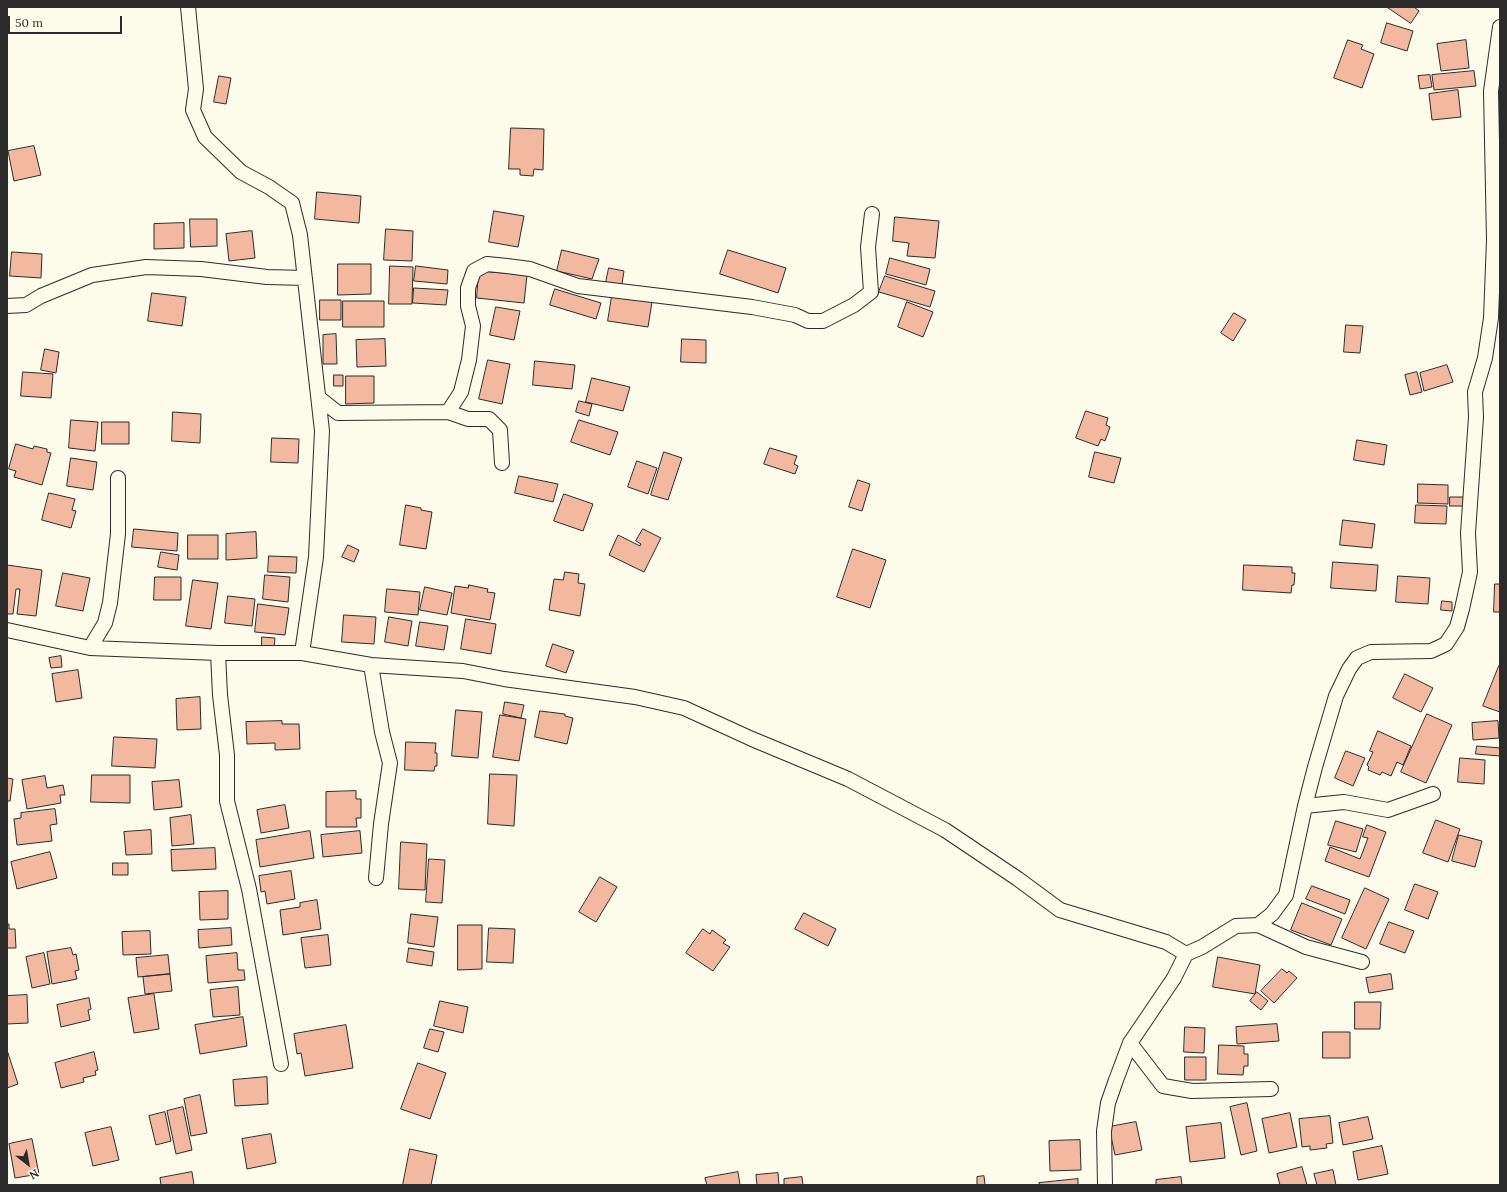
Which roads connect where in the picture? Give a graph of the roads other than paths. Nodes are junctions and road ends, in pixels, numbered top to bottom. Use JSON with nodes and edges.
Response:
{"nodes":[{"id":1,"x":188,"y":7,"type":"edge"},
{"id":2,"x":1500,"y":27,"type":"edge"},
{"id":3,"x":872,"y":214,"type":"dead end"},
{"id":4,"x":305,"y":278,"type":"junction"},
{"id":5,"x":7,"y":306,"type":"edge"},
{"id":6,"x":319,"y":398,"type":"junction"},
{"id":7,"x":448,"y":412,"type":"junction"},
{"id":8,"x":338,"y":413,"type":"junction"},
{"id":9,"x":322,"y":431,"type":"junction"},
{"id":10,"x":502,"y":463,"type":"dead end"},
{"id":11,"x":118,"y":478,"type":"dead end"},
{"id":12,"x":7,"y":630,"type":"edge"},
{"id":13,"x":90,"y":648,"type":"junction"},
{"id":14,"x":218,"y":653,"type":"junction"},
{"id":15,"x":302,"y":653,"type":"junction"},
{"id":16,"x":371,"y":665,"type":"junction"},
{"id":17,"x":1433,"y":794,"type":"dead end"},
{"id":18,"x":1304,"y":806,"type":"junction"},
{"id":19,"x":376,"y":878,"type":"dead end"},
{"id":20,"x":1258,"y":925,"type":"junction"},
{"id":21,"x":1186,"y":954,"type":"junction"},
{"id":22,"x":1362,"y":962,"type":"dead end"},
{"id":23,"x":1130,"y":1043,"type":"junction"},
{"id":24,"x":281,"y":1064,"type":"dead end"},
{"id":25,"x":1271,"y":1089,"type":"dead end"},
{"id":26,"x":1105,"y":1185,"type":"edge"}],
"edges":[{"from":1,"to":4,"type":"street"},
{"from":2,"to":18,"type":"street"},
{"from":3,"to":7,"type":"street"},
{"from":4,"to":5,"type":"street"},
{"from":4,"to":6,"type":"street"},
{"from":6,"to":8,"type":"street"},
{"from":6,"to":9,"type":"street"},
{"from":7,"to":8,"type":"street"},
{"from":7,"to":10,"type":"street"},
{"from":8,"to":9,"type":"street"},
{"from":9,"to":15,"type":"street"},
{"from":11,"to":13,"type":"street"},
{"from":12,"to":13,"type":"street"},
{"from":13,"to":14,"type":"street"},
{"from":14,"to":15,"type":"street"},
{"from":14,"to":24,"type":"street"},
{"from":15,"to":16,"type":"street"},
{"from":16,"to":19,"type":"street"},
{"from":16,"to":21,"type":"street"},
{"from":17,"to":18,"type":"street"},
{"from":18,"to":20,"type":"street"},
{"from":20,"to":21,"type":"street"},
{"from":20,"to":22,"type":"street"},
{"from":21,"to":23,"type":"street"},
{"from":23,"to":25,"type":"street"},
{"from":23,"to":26,"type":"street"}]}
